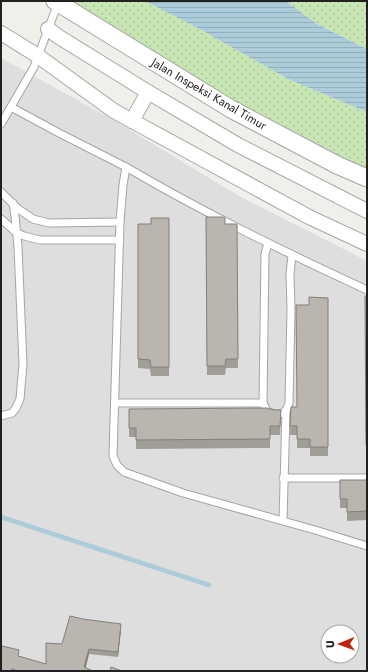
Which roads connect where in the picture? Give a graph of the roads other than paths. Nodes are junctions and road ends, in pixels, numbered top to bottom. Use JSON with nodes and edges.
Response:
{"nodes":[{"id":1,"x":57,"y":2,"type":"edge"},
{"id":2,"x":48,"y":29,"type":"junction"},
{"id":3,"x":1,"y":33,"type":"edge"},
{"id":4,"x":38,"y":56,"type":"junction"},
{"id":5,"x":148,"y":92,"type":"junction"},
{"id":6,"x":11,"y":107,"type":"junction"},
{"id":7,"x":132,"y":121,"type":"junction"},
{"id":8,"x":1,"y":124,"type":"edge"},
{"id":9,"x":126,"y":167,"type":"junction"},
{"id":10,"x":367,"y":178,"type":"edge"},
{"id":11,"x":1,"y":192,"type":"edge"},
{"id":12,"x":13,"y":204,"type":"junction"},
{"id":13,"x":367,"y":211,"type":"edge"},
{"id":14,"x":1,"y":219,"type":"edge"},
{"id":15,"x":120,"y":222,"type":"junction"},
{"id":16,"x":17,"y":233,"type":"junction"},
{"id":17,"x":120,"y":240,"type":"junction"},
{"id":18,"x":268,"y":243,"type":"junction"},
{"id":19,"x":367,"y":244,"type":"edge"},
{"id":20,"x":292,"y":255,"type":"junction"},
{"id":21,"x":367,"y":290,"type":"edge"},
{"id":22,"x":115,"y":403,"type":"junction"},
{"id":23,"x":263,"y":403,"type":"junction"},
{"id":24,"x":286,"y":411,"type":"junction"},
{"id":25,"x":1,"y":416,"type":"edge"},
{"id":26,"x":283,"y":478,"type":"junction"},
{"id":27,"x":367,"y":478,"type":"edge"},
{"id":28,"x":282,"y":521,"type":"junction"},
{"id":29,"x":367,"y":546,"type":"edge"}],
"edges":[{"from":1,"to":2,"type":"lane"},
{"from":1,"to":10,"type":"street","name":"Jalan Inspeksi Kanal Timur"},
{"from":2,"to":4,"type":"lane"},
{"from":2,"to":5,"type":"street"},
{"from":3,"to":4,"type":"street"},
{"from":4,"to":6,"type":"lane"},
{"from":4,"to":7,"type":"street"},
{"from":5,"to":7,"type":"street"},
{"from":5,"to":13,"type":"street"},
{"from":6,"to":8,"type":"lane"},
{"from":6,"to":9,"type":"lane"},
{"from":7,"to":19,"type":"street"},
{"from":9,"to":15,"type":"lane"},
{"from":9,"to":18,"type":"lane"},
{"from":11,"to":12,"type":"lane"},
{"from":12,"to":15,"type":"lane"},
{"from":12,"to":16,"type":"lane"},
{"from":14,"to":16,"type":"lane"},
{"from":15,"to":17,"type":"lane"},
{"from":16,"to":17,"type":"lane"},
{"from":16,"to":25,"type":"lane"},
{"from":17,"to":22,"type":"lane"},
{"from":18,"to":20,"type":"lane"},
{"from":18,"to":23,"type":"lane"},
{"from":20,"to":21,"type":"lane"},
{"from":20,"to":24,"type":"lane"},
{"from":22,"to":23,"type":"lane"},
{"from":22,"to":28,"type":"lane"},
{"from":23,"to":24,"type":"lane"},
{"from":24,"to":26,"type":"lane"},
{"from":26,"to":27,"type":"lane"},
{"from":26,"to":28,"type":"lane"},
{"from":28,"to":29,"type":"lane"}]}
